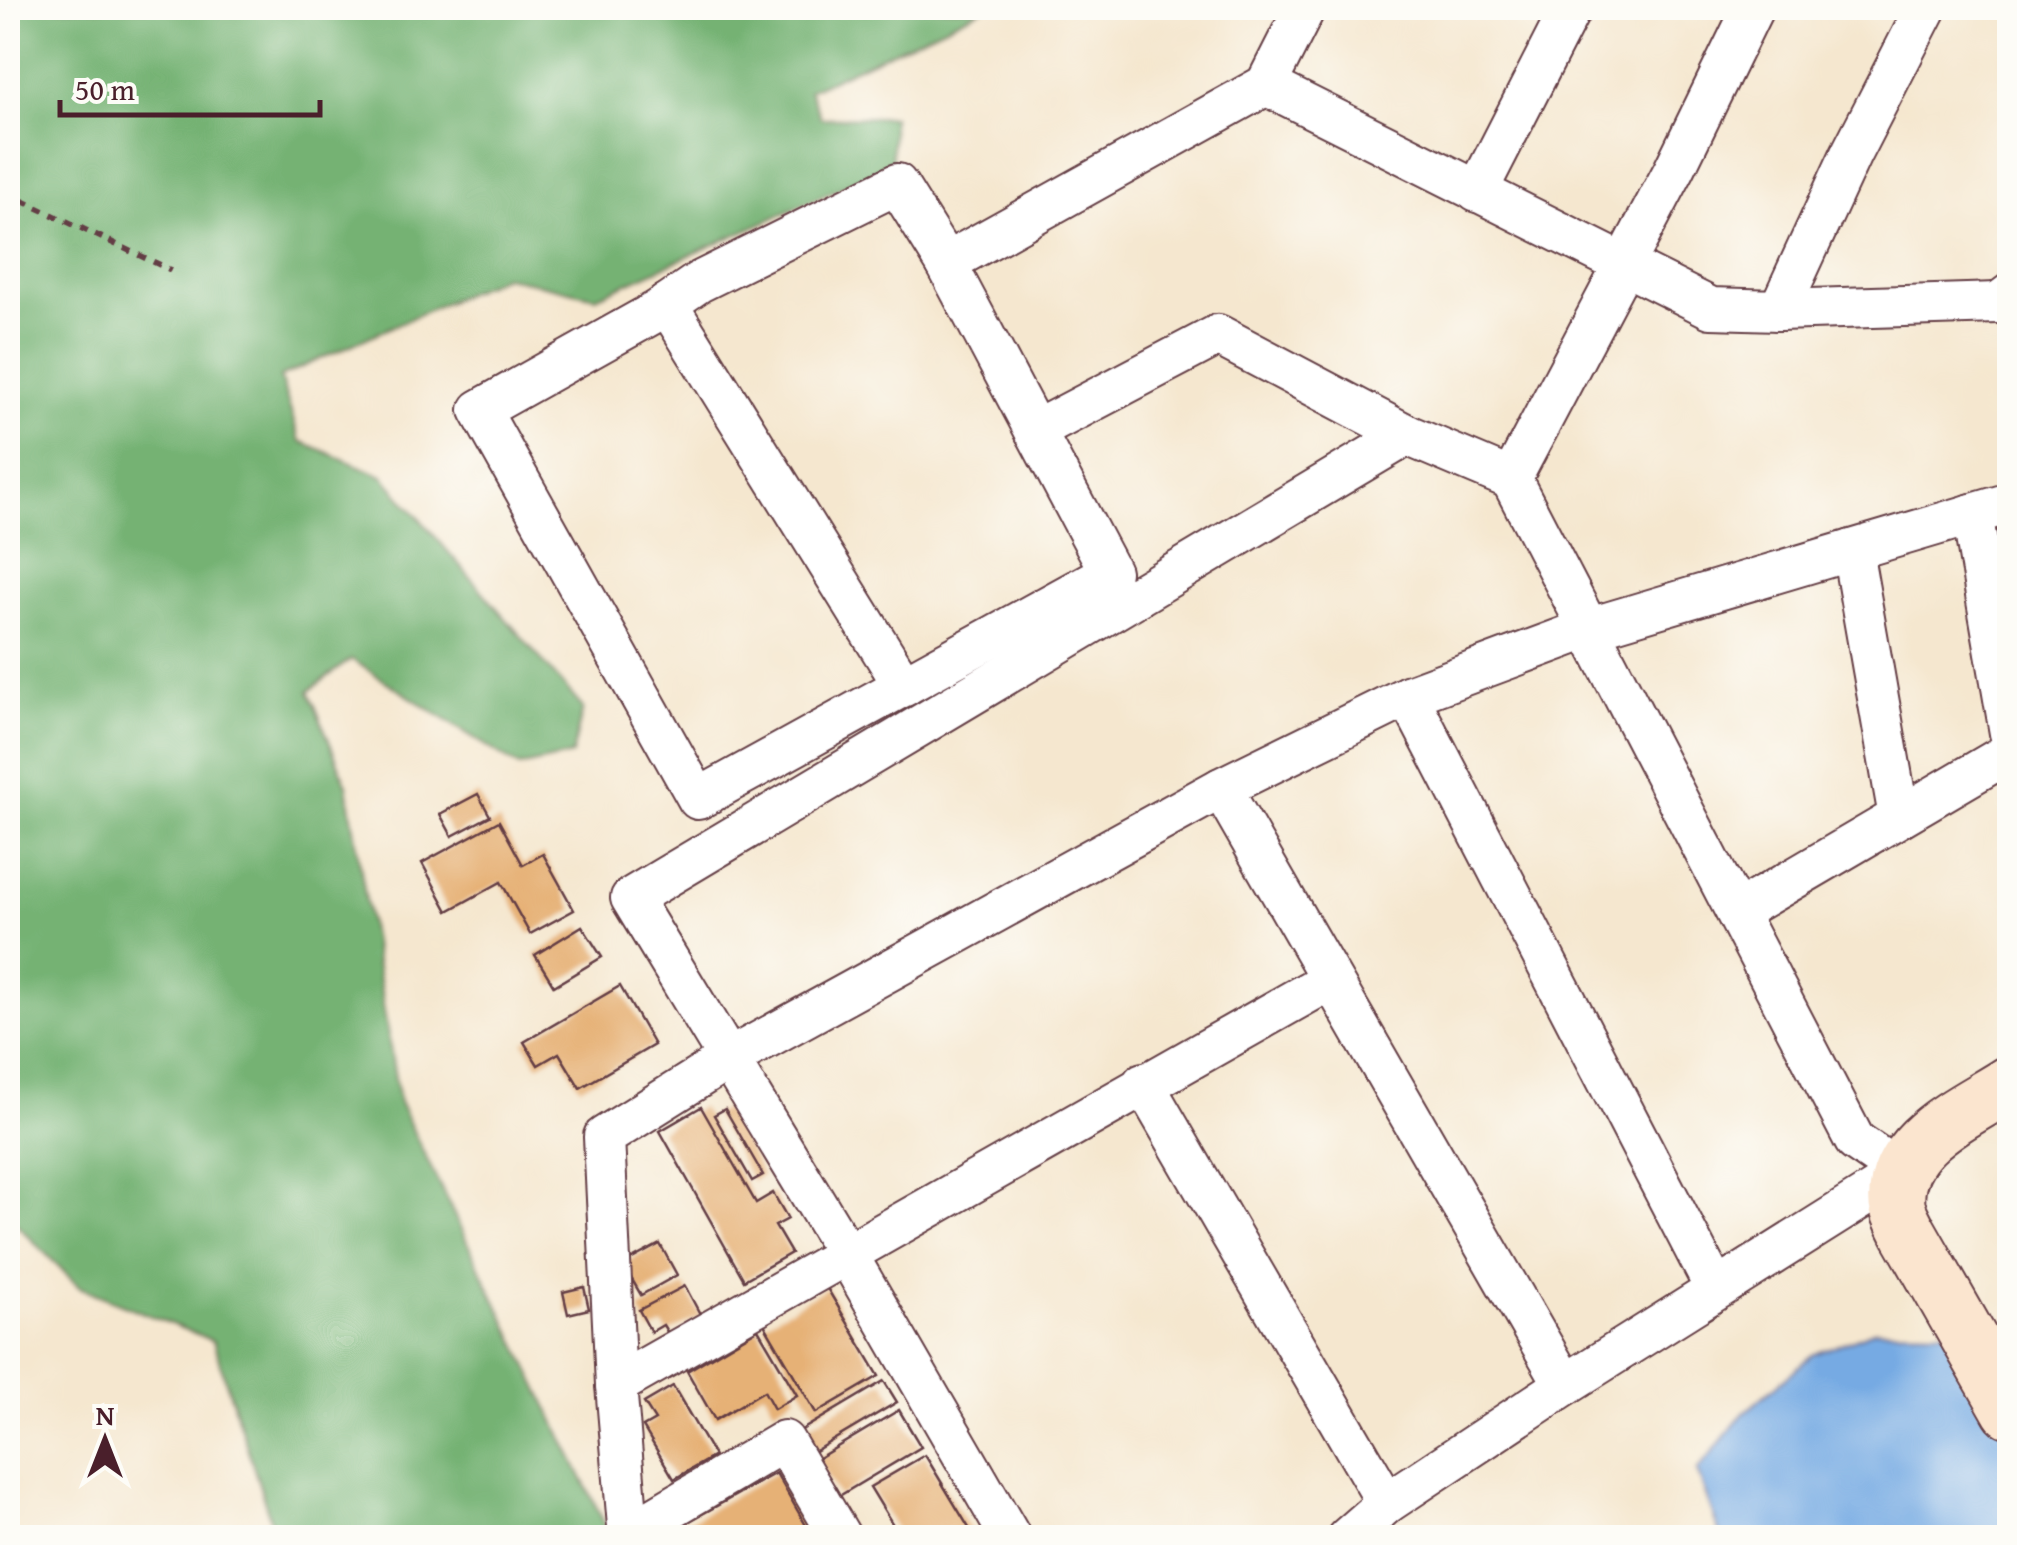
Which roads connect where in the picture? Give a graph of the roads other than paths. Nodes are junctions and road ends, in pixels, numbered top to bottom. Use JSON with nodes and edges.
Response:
{"nodes":[{"id":1,"x":1305,"y":8,"type":"edge"},
{"id":2,"x":1571,"y":8,"type":"edge"},
{"id":3,"x":1754,"y":8,"type":"edge"},
{"id":4,"x":1926,"y":8,"type":"edge"},
{"id":5,"x":1266,"y":85,"type":"junction"},
{"id":6,"x":1477,"y":192,"type":"junction"},
{"id":7,"x":946,"y":264,"type":"junction"},
{"id":8,"x":1626,"y":264,"type":"junction"},
{"id":9,"x":2010,"y":294,"type":"edge"},
{"id":10,"x":667,"y":304,"type":"junction"},
{"id":11,"x":1780,"y":310,"type":"junction"},
{"id":12,"x":1035,"y":432,"type":"junction"},
{"id":13,"x":1407,"y":435,"type":"junction"},
{"id":14,"x":1511,"y":479,"type":"junction"},
{"id":15,"x":1990,"y":508,"type":"edge"},
{"id":16,"x":1852,"y":550,"type":"junction"},
{"id":17,"x":1590,"y":628,"type":"junction"},
{"id":18,"x":904,"y":686,"type":"junction"},
{"id":19,"x":1408,"y":696,"type":"junction"},
{"id":20,"x":2010,"y":733,"type":"edge"},
{"id":21,"x":2010,"y":752,"type":"edge"},
{"id":22,"x":1221,"y":788,"type":"junction"},
{"id":23,"x":1899,"y":817,"type":"junction"},
{"id":24,"x":1737,"y":912,"type":"junction"},
{"id":25,"x":1330,"y":980,"type":"junction"},
{"id":26,"x":730,"y":1058,"type":"junction"},
{"id":27,"x":1143,"y":1083,"type":"junction"},
{"id":28,"x":2010,"y":1083,"type":"edge"},
{"id":29,"x":1902,"y":1173,"type":"junction"},
{"id":30,"x":848,"y":1256,"type":"junction"},
{"id":31,"x":1715,"y":1288,"type":"junction"},
{"id":32,"x":1565,"y":1384,"type":"junction"},
{"id":33,"x":616,"y":1385,"type":"junction"},
{"id":34,"x":2010,"y":1410,"type":"edge"},
{"id":35,"x":1388,"y":1503,"type":"junction"},
{"id":36,"x":628,"y":1536,"type":"edge"},
{"id":37,"x":841,"y":1538,"type":"edge"},
{"id":38,"x":1011,"y":1538,"type":"edge"},
{"id":39,"x":1347,"y":1538,"type":"edge"}],
"edges":[{"from":1,"to":5,"type":"street"},
{"from":2,"to":6,"type":"street"},
{"from":3,"to":8,"type":"street"},
{"from":4,"to":11,"type":"street"},
{"from":5,"to":6,"type":"street"},
{"from":5,"to":7,"type":"street"},
{"from":6,"to":8,"type":"street"},
{"from":7,"to":10,"type":"street"},
{"from":7,"to":12,"type":"street"},
{"from":8,"to":11,"type":"street"},
{"from":8,"to":14,"type":"street"},
{"from":9,"to":11,"type":"street"},
{"from":10,"to":18,"type":"street"},
{"from":10,"to":18,"type":"street"},
{"from":12,"to":13,"type":"street"},
{"from":12,"to":18,"type":"street"},
{"from":13,"to":14,"type":"street"},
{"from":13,"to":26,"type":"street"},
{"from":14,"to":17,"type":"street"},
{"from":15,"to":16,"type":"street"},
{"from":15,"to":20,"type":"street"},
{"from":16,"to":17,"type":"street"},
{"from":16,"to":23,"type":"street"},
{"from":17,"to":19,"type":"street"},
{"from":17,"to":24,"type":"street"},
{"from":19,"to":22,"type":"street"},
{"from":19,"to":31,"type":"street"},
{"from":21,"to":23,"type":"street"},
{"from":22,"to":25,"type":"street"},
{"from":22,"to":26,"type":"street"},
{"from":23,"to":24,"type":"street"},
{"from":24,"to":29,"type":"street"},
{"from":25,"to":27,"type":"street"},
{"from":25,"to":32,"type":"street"},
{"from":26,"to":30,"type":"street"},
{"from":26,"to":33,"type":"street"},
{"from":27,"to":30,"type":"street"},
{"from":27,"to":35,"type":"street"},
{"from":28,"to":29,"type":"main road"},
{"from":29,"to":31,"type":"street"},
{"from":29,"to":34,"type":"main road"},
{"from":30,"to":33,"type":"street"},
{"from":30,"to":38,"type":"street"},
{"from":31,"to":32,"type":"street"},
{"from":32,"to":35,"type":"street"},
{"from":33,"to":36,"type":"street"},
{"from":35,"to":39,"type":"street"},
{"from":36,"to":37,"type":"street"}]}
